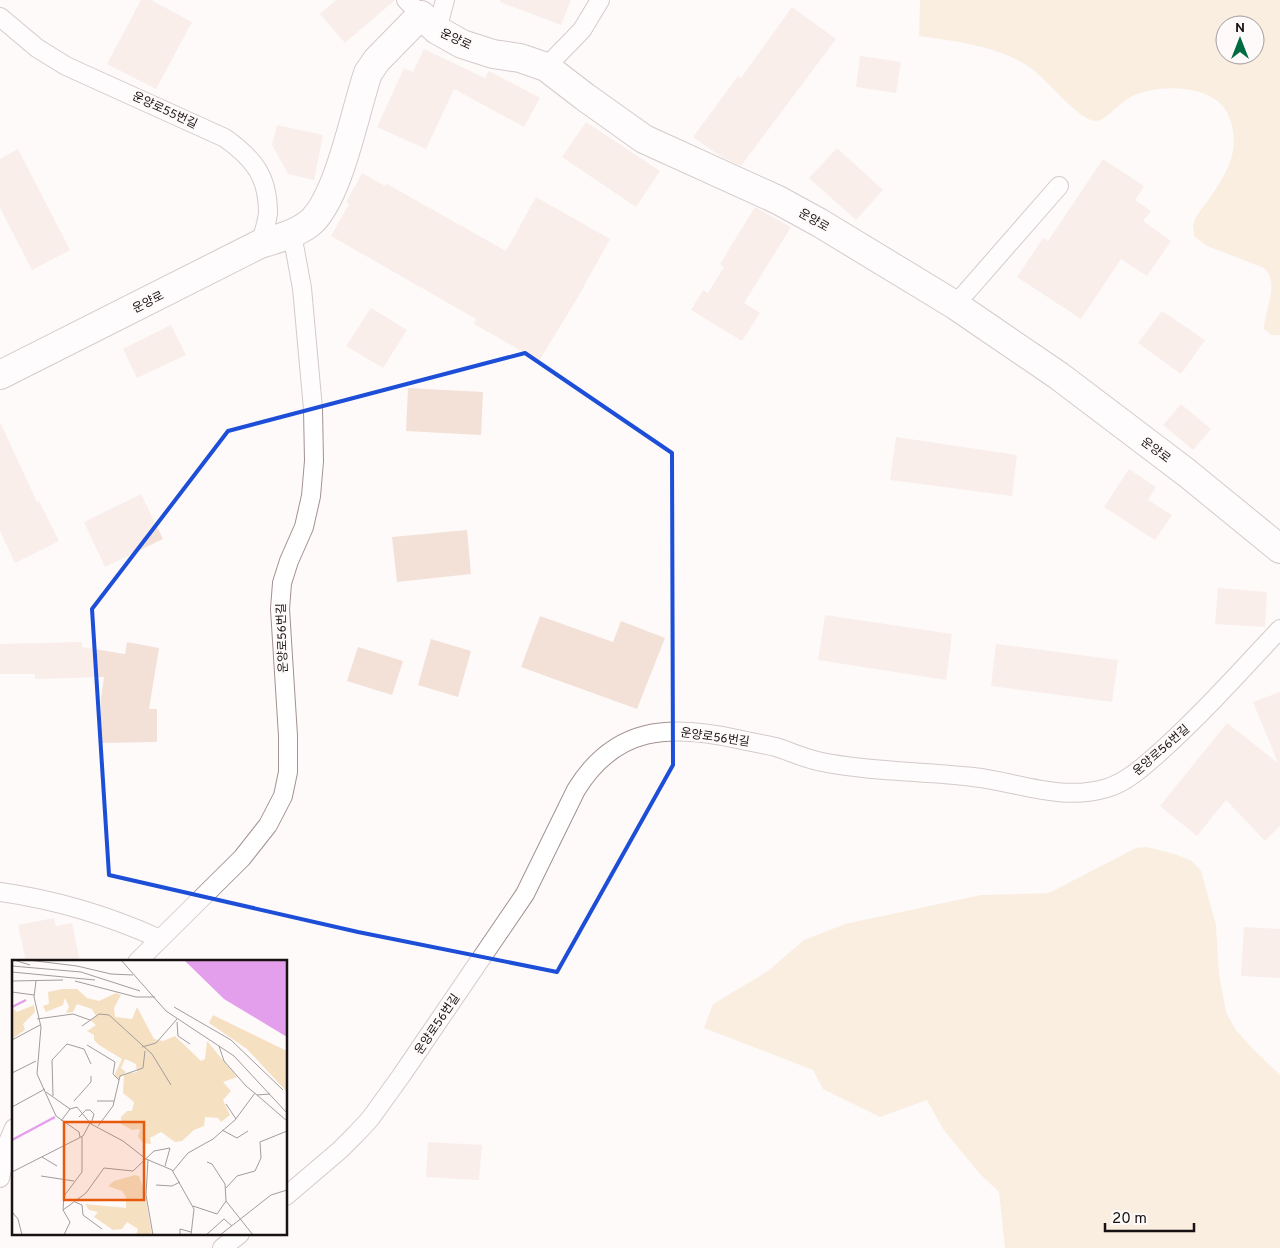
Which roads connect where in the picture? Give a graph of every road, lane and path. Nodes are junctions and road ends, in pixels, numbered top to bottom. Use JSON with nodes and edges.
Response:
{"nodes":[{"id":1,"x":446,"y":0,"type":"edge"},
{"id":2,"x":600,"y":0,"type":"edge"},
{"id":3,"x":421,"y":15,"type":"edge"},
{"id":4,"x":0,"y":17,"type":"edge"},
{"id":5,"x":546,"y":67,"type":"junction"},
{"id":6,"x":1060,"y":186,"type":"dead end"},
{"id":7,"x":292,"y":234,"type":"junction"},
{"id":8,"x":260,"y":244,"type":"junction"},
{"id":9,"x":955,"y":305,"type":"junction"},
{"id":10,"x":0,"y":375,"type":"edge"},
{"id":11,"x":1280,"y":549,"type":"edge"},
{"id":12,"x":1280,"y":629,"type":"edge"},
{"id":13,"x":0,"y":892,"type":"edge"},
{"id":14,"x":160,"y":939,"type":"junction"},
{"id":15,"x":139,"y":960,"type":"edge"},
{"id":16,"x":12,"y":1133,"type":"edge"},
{"id":17,"x":0,"y":1178,"type":"edge"},
{"id":18,"x":288,"y":1194,"type":"edge"},
{"id":19,"x":237,"y":1236,"type":"edge"},
{"id":20,"x":222,"y":1248,"type":"edge"}],
"edges":[{"from":1,"to":3,"type":"lane"},
{"from":2,"to":5,"type":"lane"},
{"from":3,"to":5,"type":"street","name":"운양로"},
{"from":3,"to":7,"type":"street","name":"운양로"},
{"from":4,"to":8,"type":"lane","name":"운양로55번길"},
{"from":5,"to":9,"type":"street","name":"운양로"},
{"from":6,"to":9,"type":"lane"},
{"from":7,"to":8,"type":"street","name":"운양로"},
{"from":7,"to":14,"type":"lane","name":"운양로56번길"},
{"from":8,"to":10,"type":"street","name":"운양로"},
{"from":9,"to":11,"type":"street","name":"운양로"},
{"from":12,"to":18,"type":"lane","name":"운양로56번길"},
{"from":13,"to":14,"type":"lane"},
{"from":14,"to":15,"type":"lane","name":"운양로56번길"},
{"from":16,"to":17,"type":"lane"},
{"from":19,"to":20,"type":"lane"}]}
